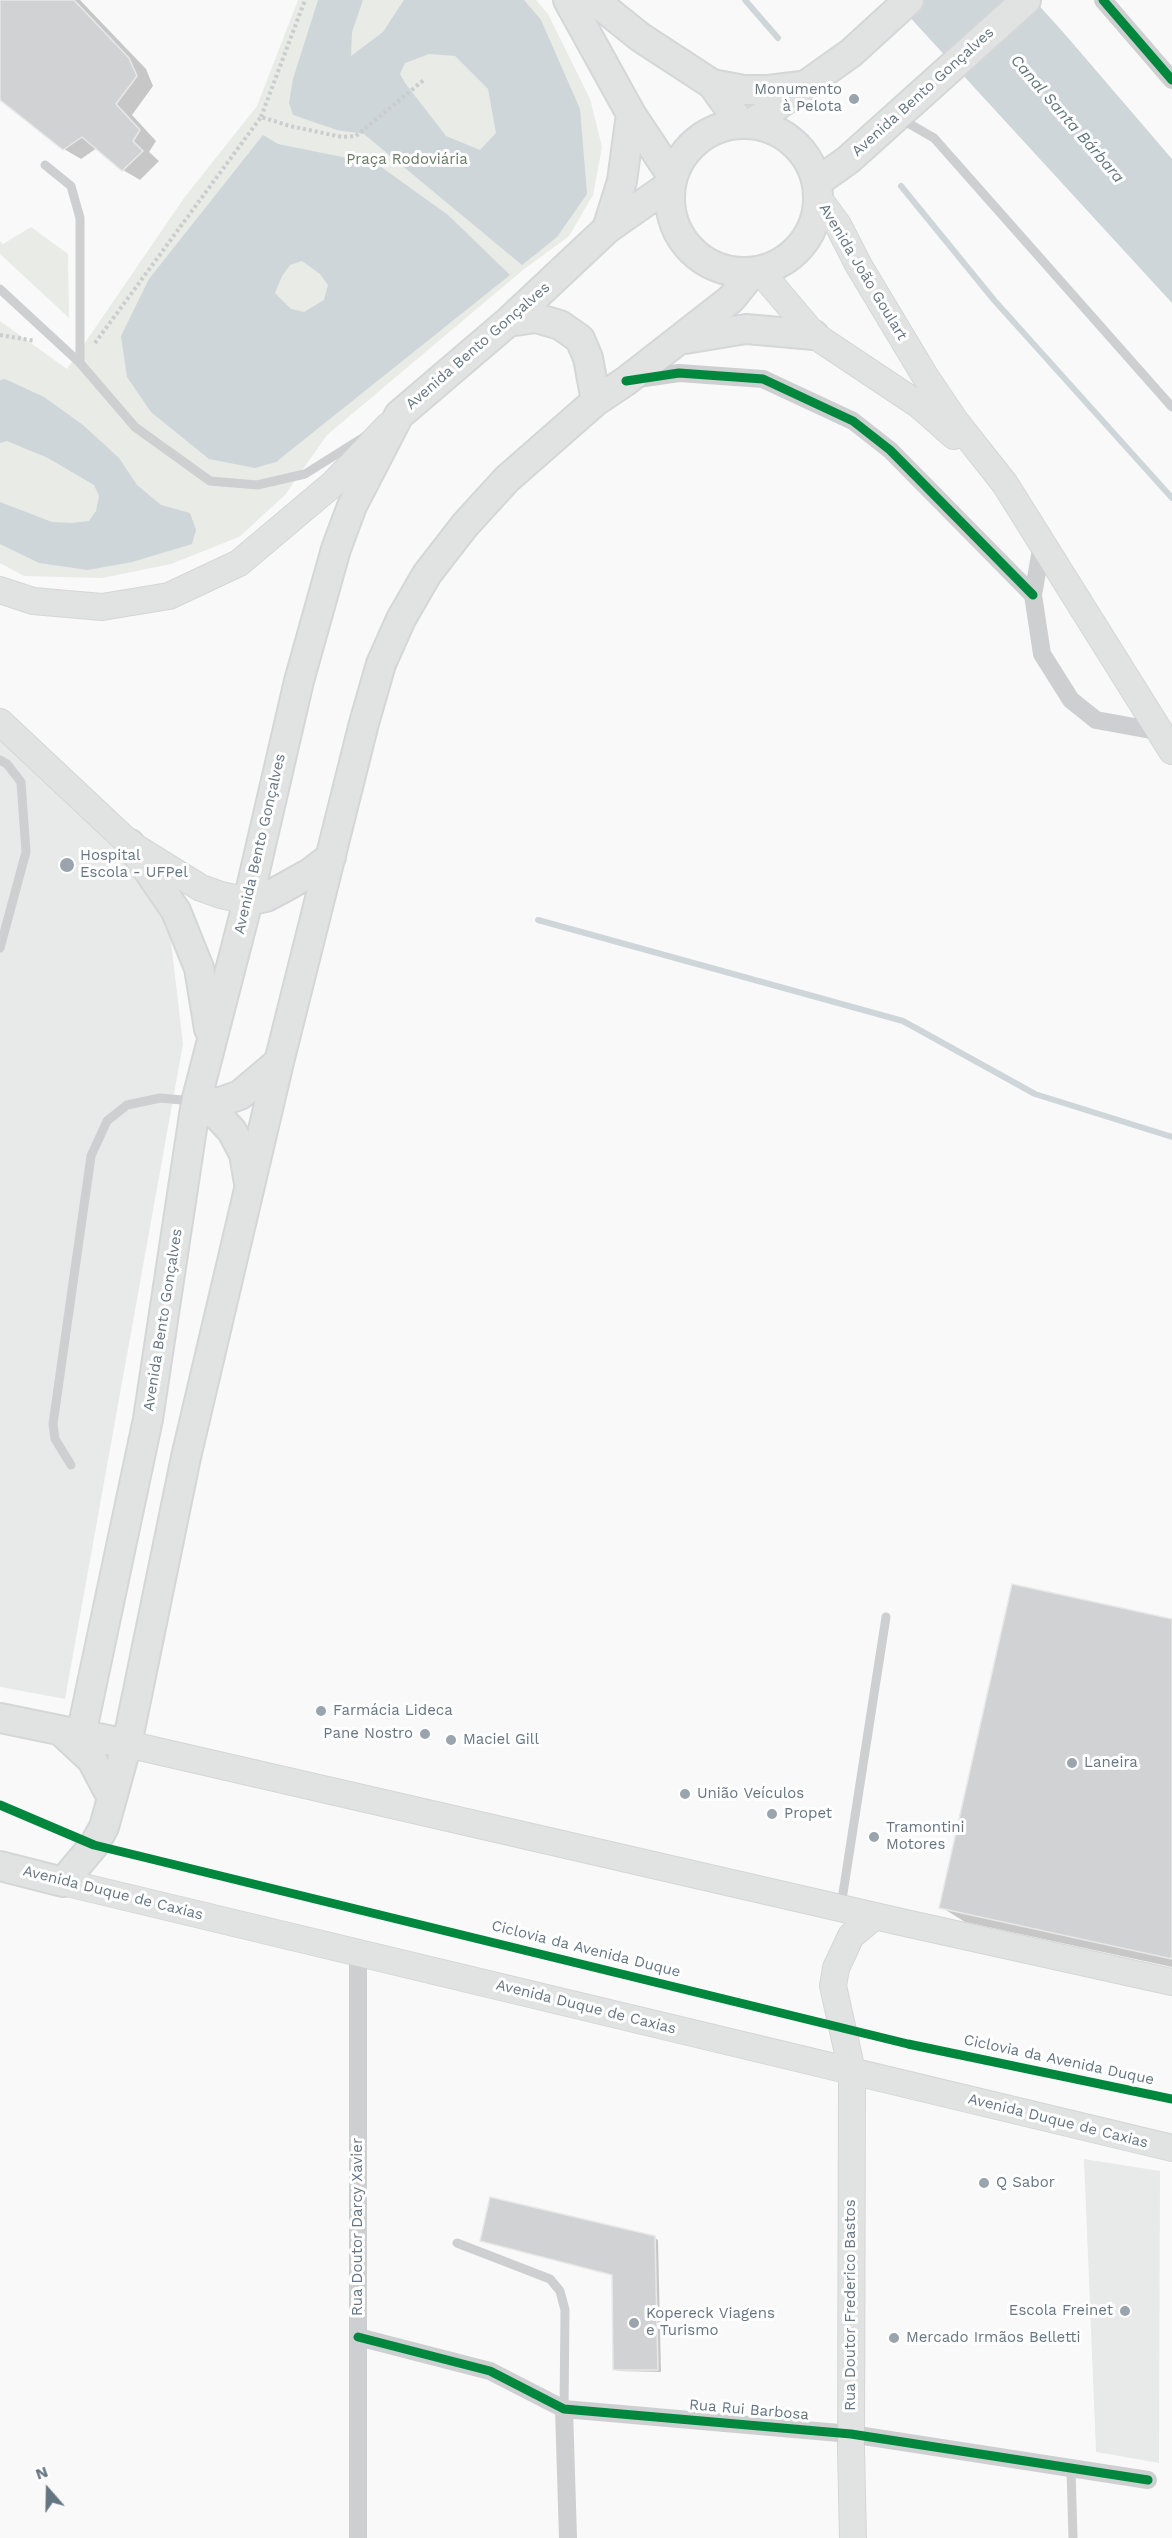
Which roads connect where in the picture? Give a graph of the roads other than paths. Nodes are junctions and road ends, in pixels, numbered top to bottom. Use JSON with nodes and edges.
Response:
{"nodes":[{"id":1,"x":568,"y":0,"type":"edge"},
{"id":2,"x":594,"y":0,"type":"edge"},
{"id":3,"x":909,"y":0,"type":"edge"},
{"id":4,"x":1026,"y":0,"type":"edge"},
{"id":5,"x":1103,"y":0,"type":"edge"},
{"id":6,"x":1172,"y":80,"type":"edge"},
{"id":7,"x":712,"y":84,"type":"junction"},
{"id":8,"x":806,"y":85,"type":"junction"},
{"id":9,"x":902,"y":111,"type":"junction"},
{"id":10,"x":631,"y":114,"type":"junction"},
{"id":11,"x":745,"y":123,"type":"junction"},
{"id":12,"x":45,"y":165,"type":"dead end"},
{"id":13,"x":671,"y":180,"type":"junction"},
{"id":14,"x":818,"y":190,"type":"junction"},
{"id":15,"x":607,"y":229,"type":"junction"},
{"id":16,"x":756,"y":272,"type":"junction"},
{"id":17,"x":0,"y":289,"type":"edge"},
{"id":18,"x":508,"y":322,"type":"junction"},
{"id":19,"x":814,"y":334,"type":"junction"},
{"id":20,"x":677,"y":342,"type":"junction"},
{"id":21,"x":80,"y":363,"type":"junction"},
{"id":22,"x":626,"y":381,"type":"junction"},
{"id":23,"x":597,"y":400,"type":"junction"},
{"id":24,"x":1172,"y":407,"type":"edge"},
{"id":25,"x":399,"y":415,"type":"junction"},
{"id":26,"x":1005,"y":484,"type":"junction"},
{"id":27,"x":1041,"y":544,"type":"junction"},
{"id":28,"x":0,"y":590,"type":"edge"},
{"id":29,"x":1033,"y":595,"type":"junction"},
{"id":30,"x":0,"y":722,"type":"edge"},
{"id":31,"x":1167,"y":742,"type":"edge"},
{"id":32,"x":0,"y":760,"type":"edge"},
{"id":33,"x":130,"y":844,"type":"junction"},
{"id":34,"x":331,"y":857,"type":"junction"},
{"id":35,"x":248,"y":900,"type":"junction"},
{"id":36,"x":0,"y":948,"type":"edge"},
{"id":37,"x":211,"y":1037,"type":"junction"},
{"id":38,"x":279,"y":1062,"type":"junction"},
{"id":39,"x":196,"y":1102,"type":"junction"},
{"id":40,"x":250,"y":1188,"type":"junction"},
{"id":41,"x":72,"y":1465,"type":"dead end"},
{"id":42,"x":886,"y":1617,"type":"dead end"},
{"id":43,"x":0,"y":1718,"type":"edge"},
{"id":44,"x":71,"y":1732,"type":"junction"},
{"id":45,"x":126,"y":1744,"type":"junction"},
{"id":46,"x":112,"y":1798,"type":"junction"},
{"id":47,"x":0,"y":1866,"type":"edge"},
{"id":48,"x":63,"y":1882,"type":"junction"},
{"id":49,"x":841,"y":1908,"type":"junction"},
{"id":50,"x":875,"y":1916,"type":"junction"},
{"id":51,"x":358,"y":1952,"type":"junction"},
{"id":52,"x":1172,"y":1982,"type":"edge"},
{"id":53,"x":852,"y":2072,"type":"junction"},
{"id":54,"x":1172,"y":2148,"type":"edge"},
{"id":55,"x":457,"y":2243,"type":"dead end"},
{"id":56,"x":358,"y":2337,"type":"junction"},
{"id":57,"x":564,"y":2409,"type":"junction"},
{"id":58,"x":851,"y":2434,"type":"junction"},
{"id":59,"x":1071,"y":2469,"type":"junction"},
{"id":60,"x":1148,"y":2480,"type":"dead end"},
{"id":61,"x":358,"y":2538,"type":"edge"},
{"id":62,"x":568,"y":2538,"type":"edge"},
{"id":63,"x":853,"y":2538,"type":"edge"},
{"id":64,"x":1073,"y":2538,"type":"edge"}],
"edges":[{"from":1,"to":10,"type":"main road"},
{"from":2,"to":7,"type":"main road"},
{"from":3,"to":8,"type":"main road","name":"Avenida Bento Gonçalves"},
{"from":4,"to":9,"type":"main road","name":"Avenida Bento Gonçalves"},
{"from":5,"to":6,"type":"street"},
{"from":7,"to":8,"type":"main road"},
{"from":7,"to":11,"type":"main road"},
{"from":8,"to":11,"type":"main road","name":"Avenida Bento Gonçalves"},
{"from":9,"to":14,"type":"main road","name":"Avenida Bento Gonçalves"},
{"from":9,"to":24,"type":"lane"},
{"from":10,"to":13,"type":"main road"},
{"from":10,"to":15,"type":"main road"},
{"from":11,"to":13,"type":"main road","name":"Avenida Bento Gonçalves"},
{"from":11,"to":14,"type":"main road","name":"Avenida João Goulart"},
{"from":12,"to":21,"type":"lane"},
{"from":13,"to":15,"type":"main road","name":"Avenida Bento Gonçalves"},
{"from":13,"to":16,"type":"main road"},
{"from":14,"to":16,"type":"main road"},
{"from":14,"to":26,"type":"main road","name":"Avenida João Goulart"},
{"from":15,"to":18,"type":"main road","name":"Avenida Bento Gonçalves"},
{"from":16,"to":19,"type":"main road","name":"Avenida João Goulart"},
{"from":16,"to":20,"type":"main road"},
{"from":17,"to":21,"type":"lane"},
{"from":18,"to":23,"type":"main road"},
{"from":18,"to":25,"type":"main road","name":"Avenida Bento Gonçalves"},
{"from":19,"to":20,"type":"main road"},
{"from":19,"to":26,"type":"main road","name":"Avenida João Goulart"},
{"from":20,"to":22,"type":"main road"},
{"from":21,"to":25,"type":"lane"},
{"from":22,"to":23,"type":"main road"},
{"from":22,"to":29,"type":"street"},
{"from":23,"to":34,"type":"main road"},
{"from":25,"to":28,"type":"main road"},
{"from":25,"to":35,"type":"main road","name":"Avenida Bento Gonçalves"},
{"from":26,"to":27,"type":"main road","name":"Avenida João Goulart"},
{"from":27,"to":29,"type":"street"},
{"from":27,"to":31,"type":"main road","name":"Avenida João Goulart"},
{"from":29,"to":31,"type":"street"},
{"from":30,"to":33,"type":"main road"},
{"from":32,"to":36,"type":"lane"},
{"from":33,"to":35,"type":"main road"},
{"from":33,"to":37,"type":"main road"},
{"from":34,"to":35,"type":"main road"},
{"from":34,"to":38,"type":"main road"},
{"from":35,"to":37,"type":"main road","name":"Avenida Bento Gonçalves"},
{"from":37,"to":39,"type":"main road","name":"Avenida Bento Gonçalves"},
{"from":38,"to":39,"type":"main road"},
{"from":38,"to":40,"type":"main road"},
{"from":39,"to":40,"type":"main road"},
{"from":39,"to":41,"type":"lane"},
{"from":39,"to":44,"type":"main road","name":"Avenida Bento Gonçalves"},
{"from":40,"to":45,"type":"main road"},
{"from":42,"to":49,"type":"lane"},
{"from":43,"to":44,"type":"main road"},
{"from":44,"to":45,"type":"main road"},
{"from":44,"to":46,"type":"main road"},
{"from":45,"to":46,"type":"main road"},
{"from":45,"to":49,"type":"main road"},
{"from":46,"to":48,"type":"main road"},
{"from":47,"to":48,"type":"main road","name":"Avenida Duque de Caxias"},
{"from":48,"to":51,"type":"main road","name":"Avenida Duque de Caxias"},
{"from":49,"to":50,"type":"main road"},
{"from":50,"to":52,"type":"main road"},
{"from":50,"to":53,"type":"main road","name":"Rua Doutor Frederico Bastos"},
{"from":51,"to":53,"type":"main road","name":"Avenida Duque de Caxias"},
{"from":51,"to":56,"type":"street","name":"Rua Doutor Darcy Xavier"},
{"from":53,"to":54,"type":"main road","name":"Avenida Duque de Caxias"},
{"from":53,"to":58,"type":"main road","name":"Rua Doutor Frederico Bastos"},
{"from":55,"to":57,"type":"lane"},
{"from":56,"to":57,"type":"street","name":"Rua Rui Barbosa"},
{"from":56,"to":61,"type":"street","name":"Rua Doutor Darcy Xavier"},
{"from":57,"to":58,"type":"street","name":"Rua Rui Barbosa"},
{"from":57,"to":62,"type":"street"},
{"from":58,"to":59,"type":"street","name":"Rua Rui Barbosa"},
{"from":58,"to":63,"type":"main road","name":"Rua Doutor Frederico Bastos"},
{"from":59,"to":60,"type":"street","name":"Rua Rui Barbosa"},
{"from":59,"to":64,"type":"lane"}]}
